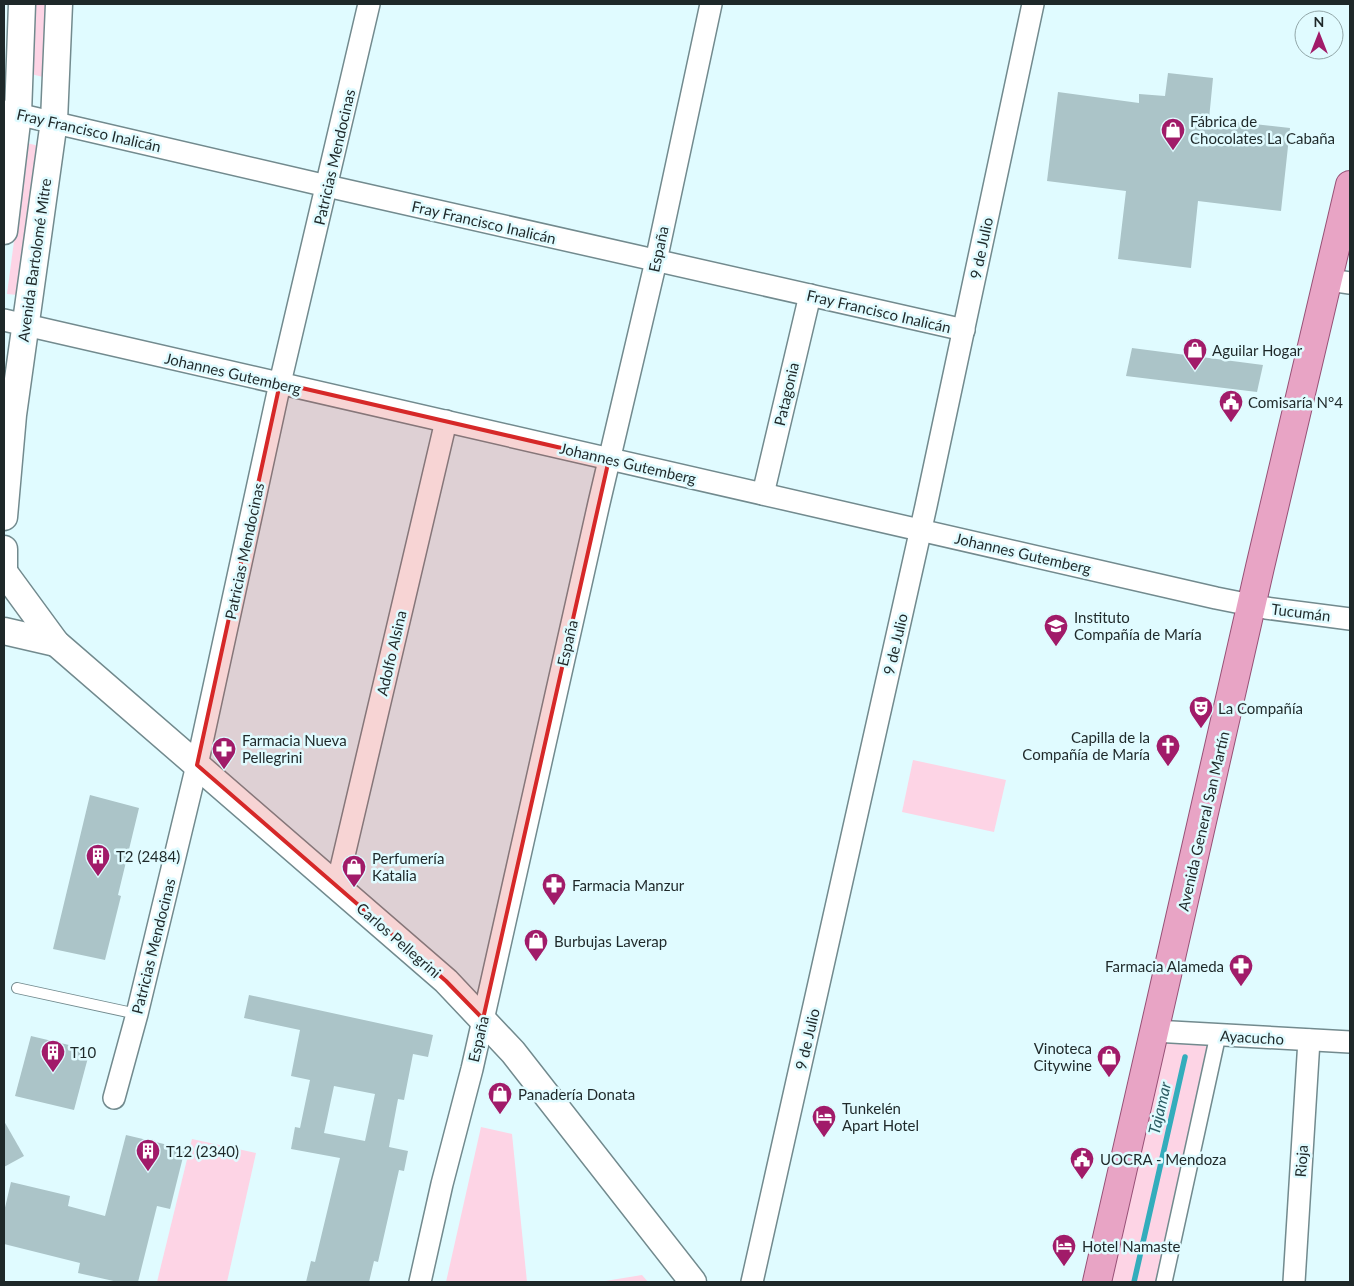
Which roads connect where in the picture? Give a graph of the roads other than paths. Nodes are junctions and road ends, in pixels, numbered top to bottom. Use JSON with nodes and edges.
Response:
{"nodes":[{"id":1,"x":22,"y":4,"type":"edge"},
{"id":2,"x":59,"y":4,"type":"edge"},
{"id":3,"x":369,"y":4,"type":"edge"},
{"id":4,"x":711,"y":4,"type":"edge"},
{"id":5,"x":1033,"y":4,"type":"edge"},
{"id":6,"x":11,"y":112,"type":"edge"},
{"id":7,"x":54,"y":122,"type":"junction"},
{"id":8,"x":1350,"y":185,"type":"edge"},
{"id":9,"x":327,"y":186,"type":"junction"},
{"id":10,"x":4,"y":231,"type":"edge"},
{"id":11,"x":656,"y":261,"type":"junction"},
{"id":12,"x":1340,"y":282,"type":"edge"},
{"id":13,"x":810,"y":295,"type":"junction"},
{"id":14,"x":14,"y":323,"type":"edge"},
{"id":15,"x":964,"y":330,"type":"junction"},
{"id":16,"x":280,"y":383,"type":"junction"},
{"id":17,"x":446,"y":421,"type":"junction"},
{"id":18,"x":609,"y":459,"type":"junction"},
{"id":19,"x":763,"y":494,"type":"junction"},
{"id":20,"x":4,"y":517,"type":"edge"},
{"id":21,"x":921,"y":530,"type":"junction"},
{"id":22,"x":4,"y":549,"type":"edge"},
{"id":23,"x":4,"y":572,"type":"edge"},
{"id":24,"x":1252,"y":605,"type":"junction"},
{"id":25,"x":1350,"y":619,"type":"edge"},
{"id":26,"x":4,"y":631,"type":"edge"},
{"id":27,"x":56,"y":643,"type":"junction"},
{"id":28,"x":198,"y":765,"type":"junction"},
{"id":29,"x":337,"y":886,"type":"junction"},
{"id":30,"x":17,"y":988,"type":"dead end"},
{"id":31,"x":137,"y":1014,"type":"junction"},
{"id":32,"x":483,"y":1019,"type":"junction"},
{"id":33,"x":1154,"y":1031,"type":"junction"},
{"id":34,"x":1218,"y":1035,"type":"junction"},
{"id":35,"x":1309,"y":1040,"type":"junction"},
{"id":36,"x":1350,"y":1042,"type":"edge"},
{"id":37,"x":114,"y":1098,"type":"dead end"},
{"id":38,"x":420,"y":1282,"type":"edge"},
{"id":39,"x":694,"y":1282,"type":"edge"},
{"id":40,"x":752,"y":1282,"type":"edge"},
{"id":41,"x":1097,"y":1282,"type":"edge"},
{"id":42,"x":1164,"y":1282,"type":"edge"},
{"id":43,"x":1294,"y":1282,"type":"edge"}],
"edges":[{"from":1,"to":6,"type":"street"},
{"from":2,"to":7,"type":"street","name":"Avenida Bartolomé Mitre"},
{"from":3,"to":9,"type":"street","name":"Patricias Mendocinas"},
{"from":4,"to":11,"type":"street","name":"España"},
{"from":5,"to":15,"type":"street","name":"9 de Julio"},
{"from":6,"to":7,"type":"street","name":"Fray Francisco Inalicán"},
{"from":6,"to":10,"type":"street"},
{"from":7,"to":9,"type":"street","name":"Fray Francisco Inalicán"},
{"from":7,"to":14,"type":"street","name":"Avenida Bartolomé Mitre"},
{"from":8,"to":12,"type":"main road","name":"Avenida General San Martín"},
{"from":9,"to":11,"type":"street","name":"Fray Francisco Inalicán"},
{"from":9,"to":16,"type":"street","name":"Patricias Mendocinas"},
{"from":11,"to":13,"type":"street","name":"Fray Francisco Inalicán"},
{"from":11,"to":18,"type":"street","name":"España"},
{"from":12,"to":24,"type":"main road","name":"Avenida General San Martín"},
{"from":13,"to":15,"type":"street","name":"Fray Francisco Inalicán"},
{"from":13,"to":19,"type":"street","name":"Patagonia"},
{"from":14,"to":16,"type":"street","name":"Johannes Gutemberg"},
{"from":14,"to":20,"type":"street","name":"Avenida Bartolomé Mitre"},
{"from":15,"to":21,"type":"street","name":"9 de Julio"},
{"from":16,"to":17,"type":"street","name":"Johannes Gutemberg"},
{"from":16,"to":28,"type":"street","name":"Patricias Mendocinas"},
{"from":17,"to":18,"type":"street","name":"Johannes Gutemberg"},
{"from":17,"to":29,"type":"street","name":"Adolfo Alsina"},
{"from":18,"to":19,"type":"street","name":"Johannes Gutemberg"},
{"from":18,"to":32,"type":"street","name":"España"},
{"from":19,"to":21,"type":"street","name":"Johannes Gutemberg"},
{"from":21,"to":24,"type":"street","name":"Johannes Gutemberg"},
{"from":21,"to":40,"type":"street","name":"9 de Julio"},
{"from":22,"to":23,"type":"street"},
{"from":23,"to":27,"type":"street","name":"Carlos Pellegrini"},
{"from":24,"to":25,"type":"street","name":"Tucumán"},
{"from":24,"to":33,"type":"main road","name":"Avenida General San Martín"},
{"from":26,"to":27,"type":"street","name":"Carlos Pellegrini"},
{"from":27,"to":28,"type":"street","name":"Carlos Pellegrini"},
{"from":28,"to":29,"type":"street","name":"Carlos Pellegrini"},
{"from":28,"to":31,"type":"street","name":"Patricias Mendocinas"},
{"from":29,"to":32,"type":"street","name":"Carlos Pellegrini"},
{"from":30,"to":31,"type":"lane"},
{"from":31,"to":37,"type":"street","name":"Patricias Mendocinas"},
{"from":32,"to":38,"type":"street","name":"España"},
{"from":32,"to":39,"type":"street","name":"Carlos Pellegrini"},
{"from":33,"to":34,"type":"street","name":"Ayacucho"},
{"from":33,"to":41,"type":"main road","name":"Avenida General San Martín"},
{"from":34,"to":35,"type":"street","name":"Ayacucho"},
{"from":34,"to":42,"type":"street"},
{"from":35,"to":36,"type":"street","name":"Ayacucho"},
{"from":35,"to":43,"type":"street","name":"Rioja"}]}
